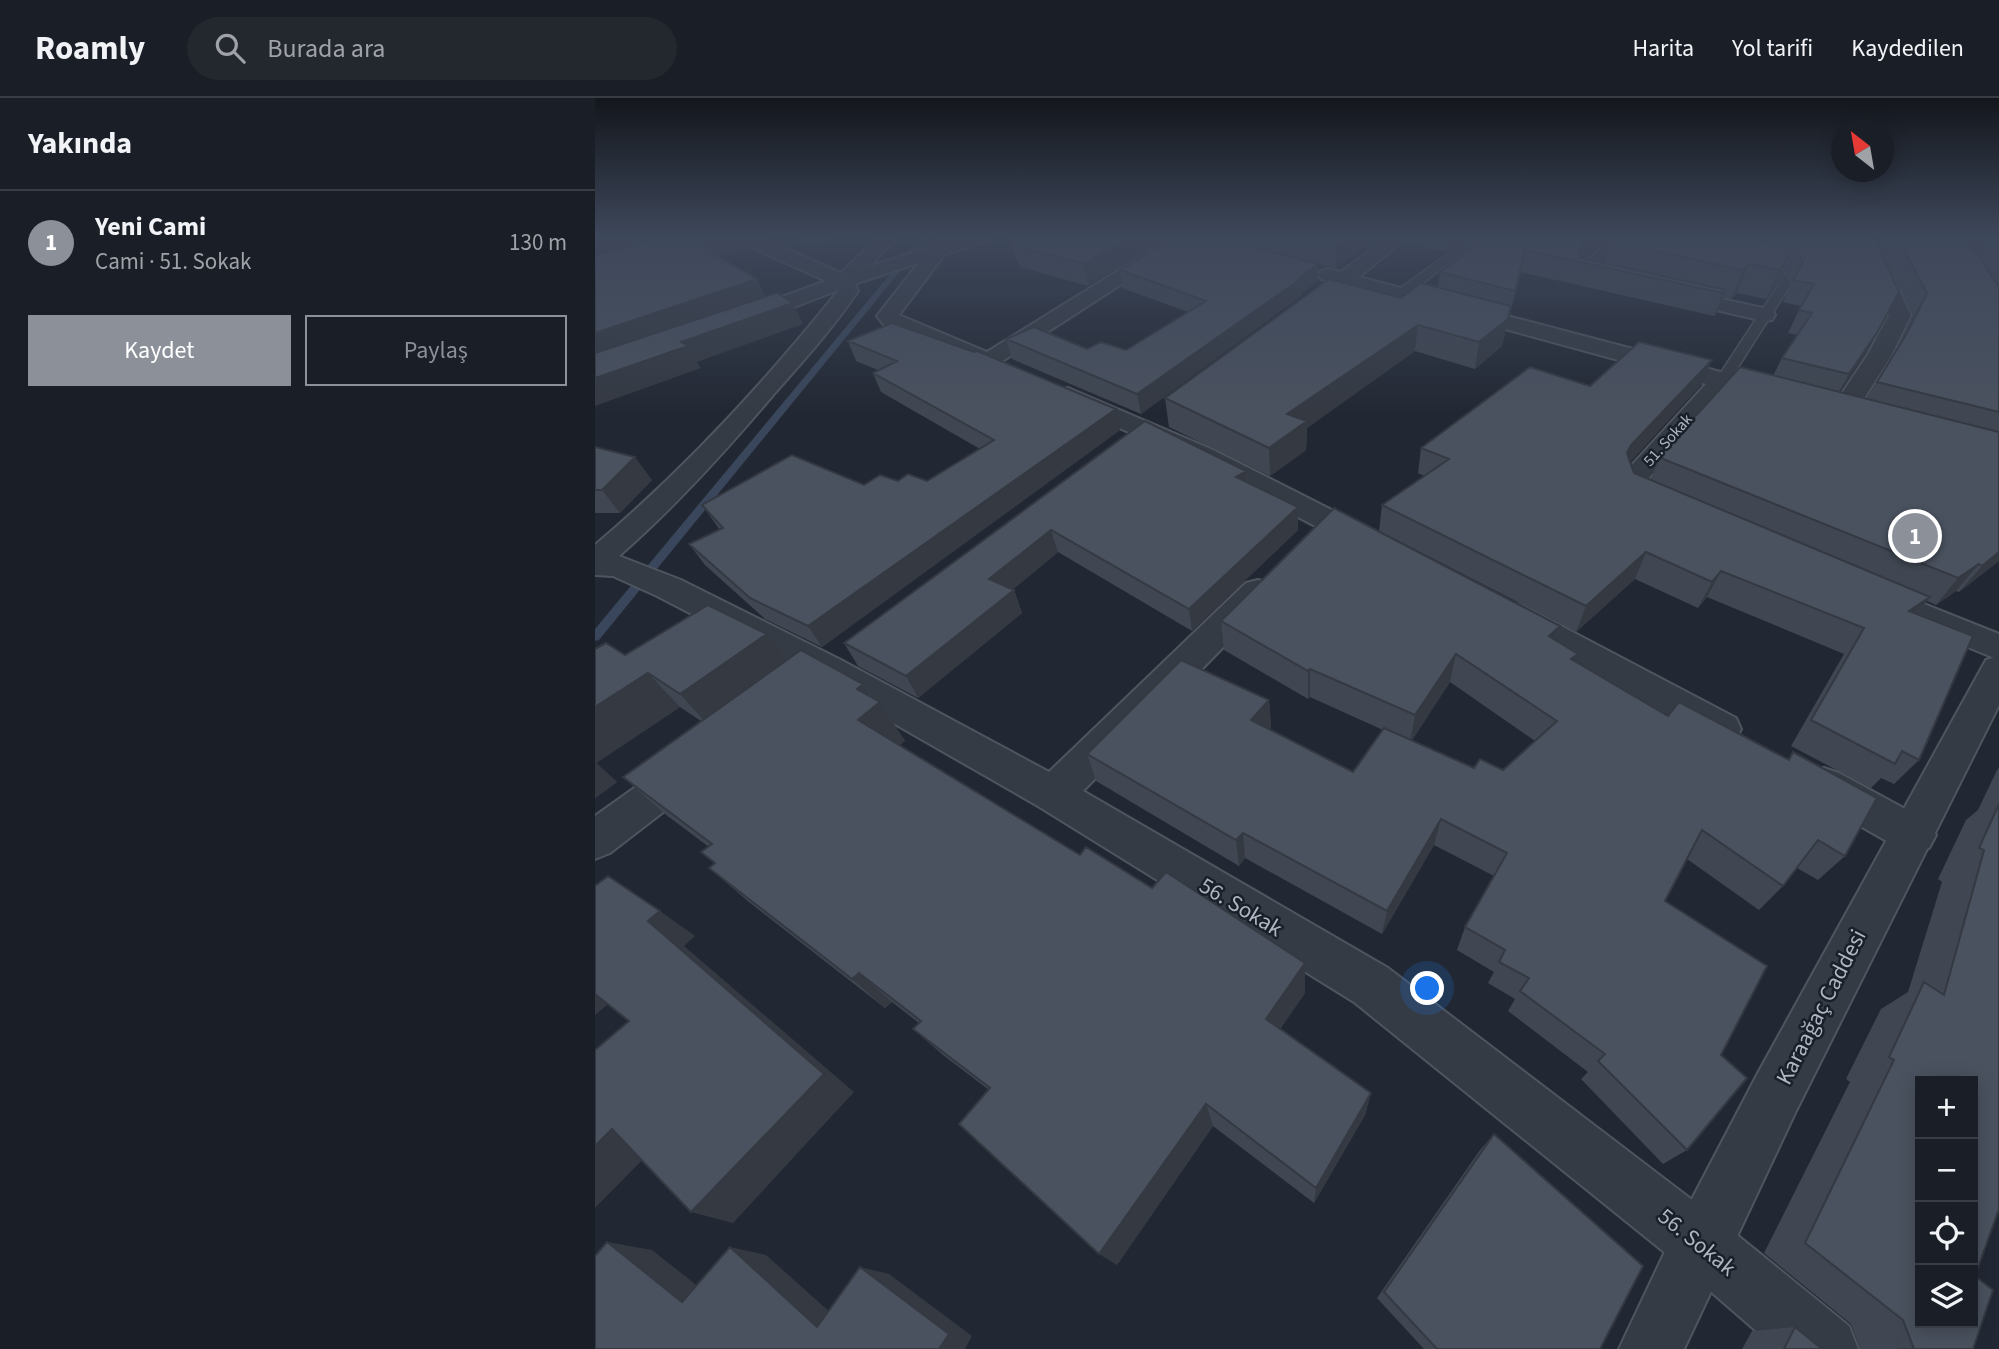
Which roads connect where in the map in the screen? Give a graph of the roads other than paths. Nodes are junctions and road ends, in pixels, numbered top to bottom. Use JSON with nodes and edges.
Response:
{"nodes":[{"id":1,"x":803,"y":296,"type":"edge"},
{"id":2,"x":844,"y":296,"type":"edge"},
{"id":3,"x":903,"y":296,"type":"edge"},
{"id":4,"x":1095,"y":296,"type":"edge"},
{"id":5,"x":1321,"y":296,"type":"edge"},
{"id":6,"x":1410,"y":296,"type":"edge"},
{"id":7,"x":1683,"y":296,"type":"edge"},
{"id":8,"x":1777,"y":296,"type":"edge"},
{"id":9,"x":1890,"y":296,"type":"edge"},
{"id":10,"x":1764,"y":315,"type":"junction"},
{"id":11,"x":726,"y":325,"type":"edge"},
{"id":12,"x":1272,"y":334,"type":"edge"},
{"id":13,"x":989,"y":360,"type":"junction"},
{"id":14,"x":1723,"y":380,"type":"junction"},
{"id":15,"x":1794,"y":399,"type":"edge"},
{"id":16,"x":1818,"y":405,"type":"edge"},
{"id":17,"x":1843,"y":411,"type":"junction"},
{"id":18,"x":1869,"y":418,"type":"edge"},
{"id":19,"x":1156,"y":422,"type":"junction"},
{"id":20,"x":1119,"y":450,"type":"edge"},
{"id":21,"x":1696,"y":518,"type":"edge"},
{"id":22,"x":1390,"y":552,"type":"edge"},
{"id":23,"x":603,"y":564,"type":"edge"},
{"id":24,"x":1280,"y":569,"type":"edge"},
{"id":25,"x":1847,"y":583,"type":"edge"},
{"id":26,"x":1487,"y":602,"type":"edge"},
{"id":27,"x":1999,"y":648,"type":"edge"},
{"id":28,"x":1999,"y":669,"type":"edge"},
{"id":29,"x":1743,"y":740,"type":"edge"},
{"id":30,"x":718,"y":748,"type":"edge"},
{"id":31,"x":1804,"y":774,"type":"edge"},
{"id":32,"x":1053,"y":794,"type":"junction"},
{"id":33,"x":1914,"y":835,"type":"junction"},
{"id":34,"x":595,"y":840,"type":"edge"},
{"id":35,"x":1700,"y":1243,"type":"junction"},
{"id":36,"x":1651,"y":1349,"type":"edge"},
{"id":37,"x":1826,"y":1349,"type":"edge"}],
"edges":[{"from":1,"to":11,"type":"street"},
{"from":2,"to":23,"type":"street"},
{"from":3,"to":13,"type":"street"},
{"from":4,"to":13,"type":"street"},
{"from":5,"to":12,"type":"street"},
{"from":6,"to":14,"type":"street"},
{"from":7,"to":10,"type":"street"},
{"from":8,"to":10,"type":"lane"},
{"from":9,"to":17,"type":"street"},
{"from":10,"to":14,"type":"lane"},
{"from":13,"to":19,"type":"street"},
{"from":14,"to":15,"type":"street"},
{"from":14,"to":21,"type":"street","name":"51. Sokak"},
{"from":16,"to":17,"type":"street"},
{"from":17,"to":18,"type":"street"},
{"from":19,"to":20,"type":"street"},
{"from":19,"to":22,"type":"street"},
{"from":23,"to":32,"type":"street","name":"56. Sokak"},
{"from":24,"to":32,"type":"street"},
{"from":25,"to":27,"type":"street"},
{"from":26,"to":29,"type":"street"},
{"from":28,"to":33,"type":"street","name":"Karaağaç Caddesi"},
{"from":30,"to":34,"type":"street"},
{"from":31,"to":33,"type":"street"},
{"from":32,"to":35,"type":"street","name":"56. Sokak"},
{"from":33,"to":35,"type":"street","name":"Karaağaç Caddesi"},
{"from":35,"to":36,"type":"street","name":"Karaağaç Caddesi"},
{"from":35,"to":37,"type":"street","name":"56. Sokak"}]}
